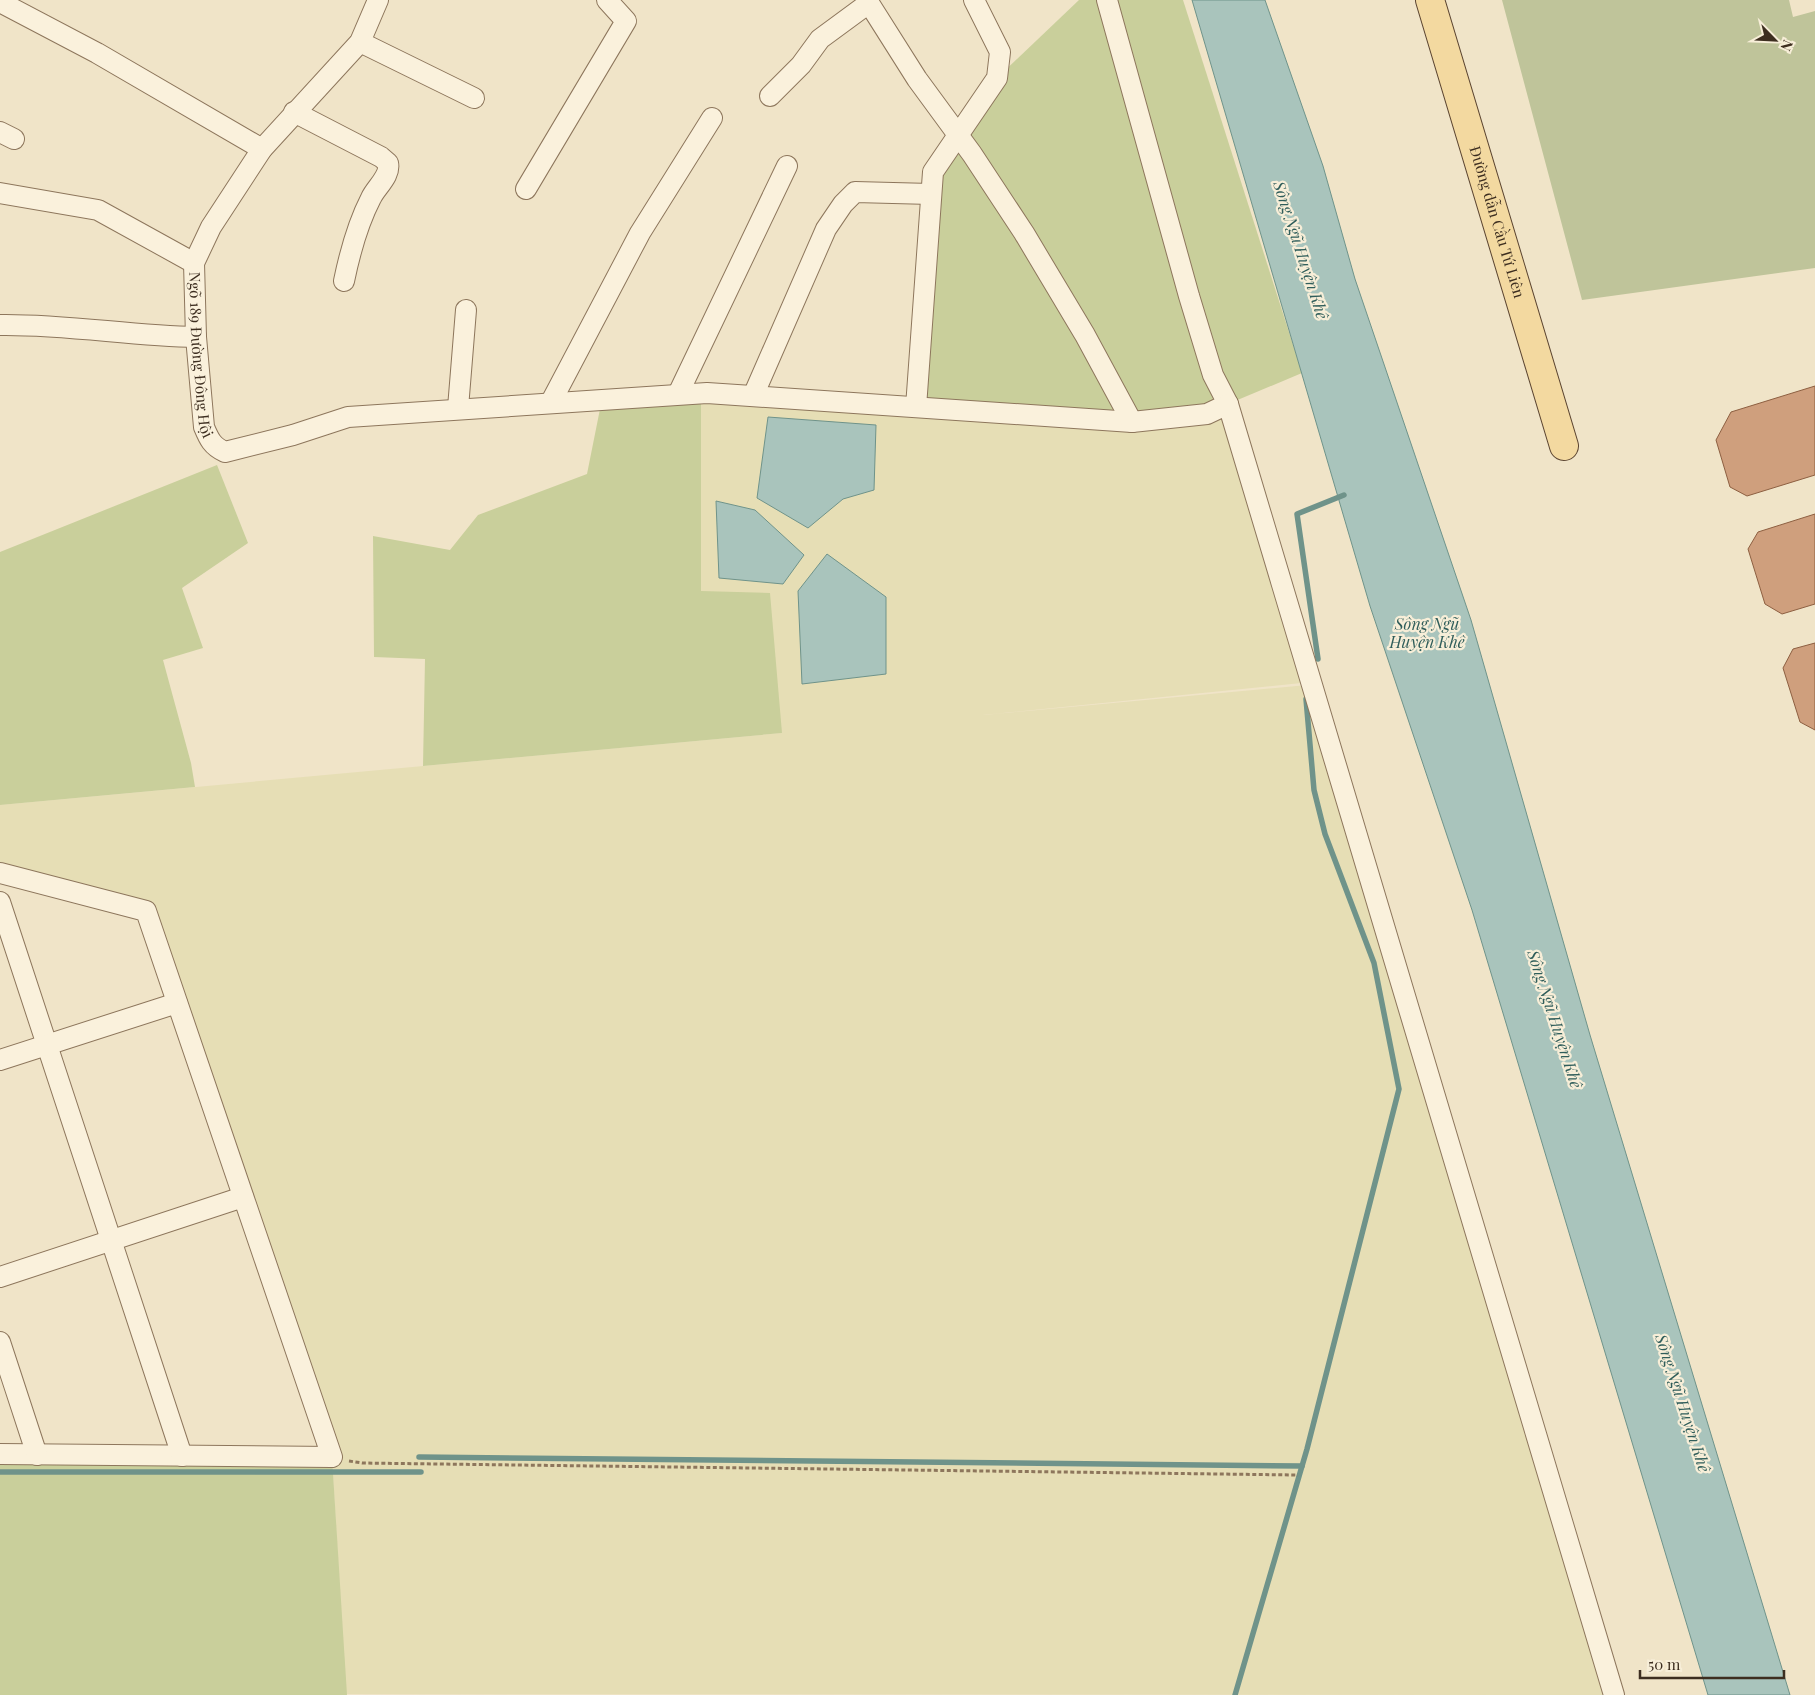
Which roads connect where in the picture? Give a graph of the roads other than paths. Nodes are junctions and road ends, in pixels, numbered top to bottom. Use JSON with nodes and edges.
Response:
{"nodes":[{"id":1,"x":378,"y":0,"type":"edge"},
{"id":2,"x":607,"y":0,"type":"edge"},
{"id":3,"x":974,"y":0,"type":"edge"},
{"id":4,"x":1107,"y":0,"type":"edge"},
{"id":5,"x":1430,"y":0,"type":"edge"},
{"id":6,"x":0,"y":2,"type":"edge"},
{"id":7,"x":868,"y":2,"type":"edge"},
{"id":8,"x":360,"y":42,"type":"junction"},
{"id":9,"x":770,"y":96,"type":"dead end"},
{"id":10,"x":474,"y":98,"type":"dead end"},
{"id":11,"x":294,"y":112,"type":"junction"},
{"id":12,"x":712,"y":118,"type":"dead end"},
{"id":13,"x":958,"y":134,"type":"junction"},
{"id":14,"x":262,"y":149,"type":"junction"},
{"id":15,"x":787,"y":166,"type":"dead end"},
{"id":16,"x":526,"y":189,"type":"dead end"},
{"id":17,"x":0,"y":192,"type":"edge"},
{"id":18,"x":931,"y":194,"type":"junction"},
{"id":19,"x":194,"y":263,"type":"junction"},
{"id":20,"x":344,"y":281,"type":"dead end"},
{"id":21,"x":466,"y":310,"type":"dead end"},
{"id":22,"x":0,"y":325,"type":"edge"},
{"id":23,"x":196,"y":337,"type":"junction"},
{"id":24,"x":678,"y":394,"type":"junction"},
{"id":25,"x":753,"y":396,"type":"junction"},
{"id":26,"x":551,"y":402,"type":"junction"},
{"id":27,"x":1228,"y":404,"type":"junction"},
{"id":28,"x":916,"y":407,"type":"junction"},
{"id":29,"x":458,"y":408,"type":"junction"},
{"id":30,"x":1132,"y":422,"type":"junction"},
{"id":31,"x":1564,"y":446,"type":"dead end"},
{"id":32,"x":0,"y":873,"type":"edge"},
{"id":33,"x":0,"y":902,"type":"edge"},
{"id":34,"x":177,"y":1003,"type":"junction"},
{"id":35,"x":47,"y":1045,"type":"junction"},
{"id":36,"x":0,"y":1060,"type":"edge"},
{"id":37,"x":244,"y":1197,"type":"junction"},
{"id":38,"x":111,"y":1240,"type":"junction"},
{"id":39,"x":0,"y":1276,"type":"edge"},
{"id":40,"x":0,"y":1342,"type":"edge"},
{"id":41,"x":0,"y":1454,"type":"edge"},
{"id":42,"x":37,"y":1455,"type":"junction"},
{"id":43,"x":182,"y":1456,"type":"junction"},
{"id":44,"x":1614,"y":1695,"type":"edge"}],
"edges":[{"from":1,"to":8,"type":"street","name":"Ngõ 189 Đường Đông Hội"},
{"from":2,"to":16,"type":"street"},
{"from":3,"to":13,"type":"street"},
{"from":4,"to":27,"type":"street"},
{"from":5,"to":31,"type":"main road","name":"Đường dẫn Cầu Tứ Liên"},
{"from":6,"to":14,"type":"street"},
{"from":7,"to":9,"type":"street"},
{"from":7,"to":13,"type":"street"},
{"from":8,"to":10,"type":"street"},
{"from":8,"to":11,"type":"street","name":"Ngõ 189 Đường Đông Hội"},
{"from":11,"to":14,"type":"street","name":"Ngõ 189 Đường Đông Hội"},
{"from":11,"to":20,"type":"street"},
{"from":12,"to":26,"type":"street"},
{"from":13,"to":18,"type":"street"},
{"from":13,"to":30,"type":"street"},
{"from":14,"to":19,"type":"street","name":"Ngõ 189 Đường Đông Hội"},
{"from":15,"to":24,"type":"street"},
{"from":17,"to":19,"type":"street"},
{"from":18,"to":25,"type":"street"},
{"from":18,"to":28,"type":"street"},
{"from":19,"to":23,"type":"street","name":"Ngõ 189 Đường Đông Hội"},
{"from":21,"to":29,"type":"street"},
{"from":22,"to":23,"type":"street"},
{"from":23,"to":29,"type":"street","name":"Ngõ 189 Đường Đông Hội"},
{"from":24,"to":25,"type":"street","name":"Ngõ 189 Đường Đông Hội"},
{"from":24,"to":26,"type":"street","name":"Ngõ 189 Đường Đông Hội"},
{"from":25,"to":28,"type":"street","name":"Ngõ 189 Đường Đông Hội"},
{"from":26,"to":29,"type":"street","name":"Ngõ 189 Đường Đông Hội"},
{"from":27,"to":30,"type":"street","name":"Ngõ 189 Đường Đông Hội"},
{"from":27,"to":44,"type":"street"},
{"from":28,"to":30,"type":"street","name":"Ngõ 189 Đường Đông Hội"},
{"from":32,"to":34,"type":"street"},
{"from":33,"to":35,"type":"street"},
{"from":34,"to":35,"type":"street"},
{"from":34,"to":37,"type":"street"},
{"from":35,"to":36,"type":"street"},
{"from":35,"to":38,"type":"street"},
{"from":37,"to":38,"type":"street"},
{"from":37,"to":43,"type":"street"},
{"from":38,"to":39,"type":"street"},
{"from":38,"to":43,"type":"street"},
{"from":40,"to":42,"type":"street"},
{"from":41,"to":42,"type":"street"},
{"from":42,"to":43,"type":"street"}]}
